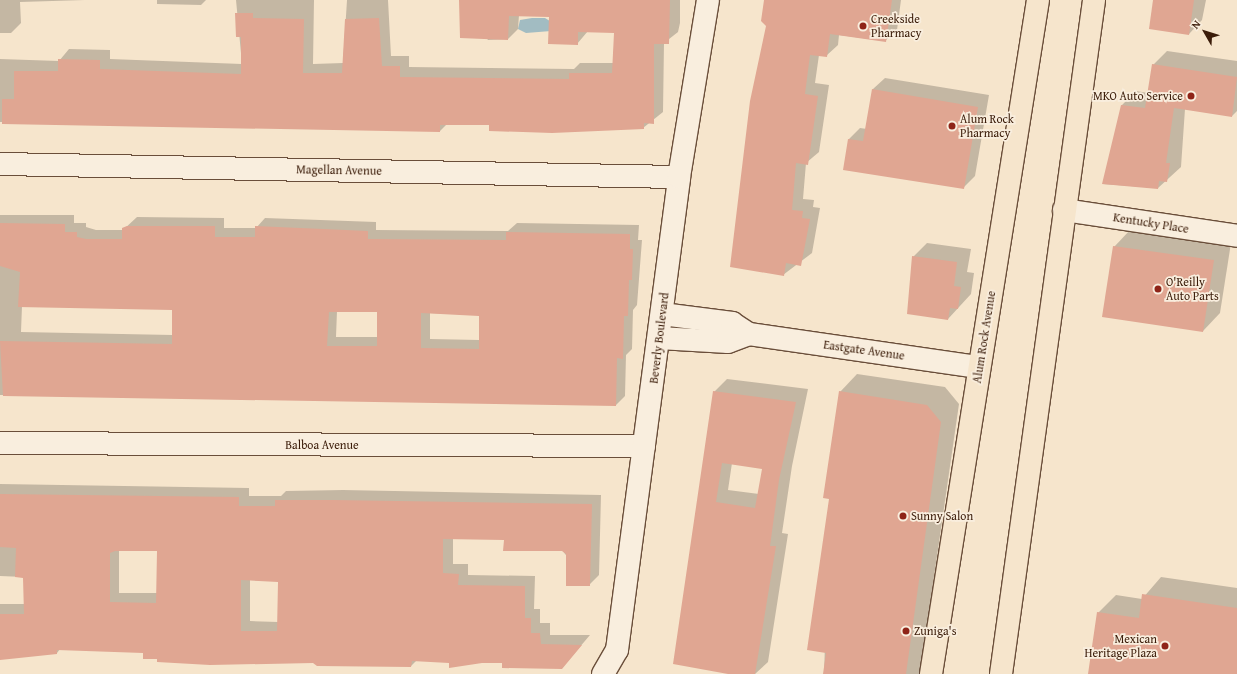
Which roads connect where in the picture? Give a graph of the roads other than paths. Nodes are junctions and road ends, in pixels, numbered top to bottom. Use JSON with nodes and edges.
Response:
{"nodes":[{"id":1,"x":708,"y":0,"type":"edge"},
{"id":2,"x":1038,"y":0,"type":"edge"},
{"id":3,"x":1094,"y":0,"type":"edge"},
{"id":4,"x":0,"y":164,"type":"edge"},
{"id":5,"x":679,"y":177,"type":"junction"},
{"id":6,"x":1064,"y":210,"type":"junction"},
{"id":7,"x":1237,"y":236,"type":"edge"},
{"id":8,"x":662,"y":314,"type":"junction"},
{"id":9,"x":749,"y":334,"type":"junction"},
{"id":10,"x":659,"y":338,"type":"junction"},
{"id":11,"x":979,"y":367,"type":"junction"},
{"id":12,"x":0,"y":443,"type":"edge"},
{"id":13,"x":644,"y":446,"type":"junction"},
{"id":14,"x":603,"y":674,"type":"edge"},
{"id":15,"x":931,"y":674,"type":"edge"},
{"id":16,"x":1001,"y":674,"type":"edge"}],
"edges":[{"from":1,"to":5,"type":"street","name":"Beverly Boulevard"},
{"from":2,"to":11,"type":"main road","name":"Alum Rock Avenue"},
{"from":3,"to":6,"type":"main road"},
{"from":4,"to":5,"type":"street","name":"Magellan Avenue"},
{"from":5,"to":8,"type":"street","name":"Beverly Boulevard"},
{"from":6,"to":7,"type":"street","name":"Kentucky Place"},
{"from":6,"to":16,"type":"main road"},
{"from":8,"to":9,"type":"street","name":"Eastgate Avenue"},
{"from":8,"to":10,"type":"street","name":"Beverly Boulevard"},
{"from":9,"to":10,"type":"street","name":"Eastgate Avenue"},
{"from":9,"to":11,"type":"street","name":"Eastgate Avenue"},
{"from":10,"to":13,"type":"street","name":"Beverly Boulevard"},
{"from":11,"to":15,"type":"main road","name":"Alum Rock Avenue"},
{"from":12,"to":13,"type":"street","name":"Balboa Avenue"},
{"from":13,"to":14,"type":"street","name":"Beverly Boulevard"}]}
